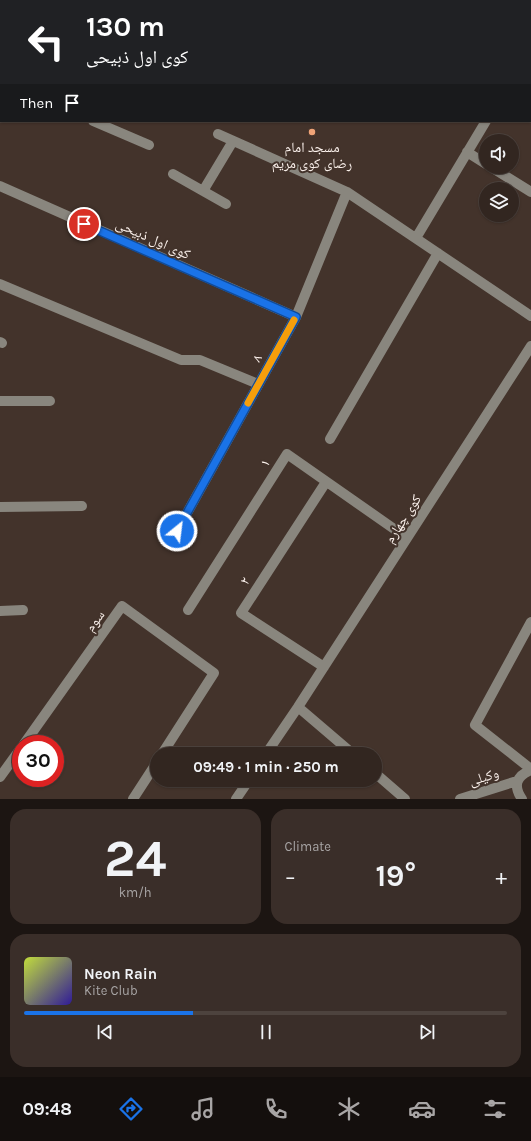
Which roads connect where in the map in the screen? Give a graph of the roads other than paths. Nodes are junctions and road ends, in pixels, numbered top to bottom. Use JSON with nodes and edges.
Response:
{"nodes":[{"id":1,"x":95,"y":122,"type":"edge"},
{"id":2,"x":485,"y":122,"type":"edge"},
{"id":3,"x":218,"y":134,"type":"dead end"},
{"id":4,"x":233,"y":141,"type":"junction"},
{"id":5,"x":149,"y":145,"type":"dead end"},
{"id":6,"x":467,"y":152,"type":"junction"},
{"id":7,"x":479,"y":160,"type":"edge"},
{"id":8,"x":173,"y":174,"type":"dead end"},
{"id":9,"x":502,"y":174,"type":"edge"},
{"id":10,"x":0,"y":186,"type":"edge"},
{"id":11,"x":204,"y":191,"type":"junction"},
{"id":12,"x":347,"y":192,"type":"junction"},
{"id":13,"x":531,"y":192,"type":"edge"},
{"id":14,"x":226,"y":204,"type":"dead end"},
{"id":15,"x":416,"y":238,"type":"junction"},
{"id":16,"x":438,"y":253,"type":"junction"},
{"id":17,"x":0,"y":284,"type":"edge"},
{"id":18,"x":531,"y":316,"type":"edge"},
{"id":19,"x":296,"y":317,"type":"junction"},
{"id":20,"x":531,"y":346,"type":"edge"},
{"id":21,"x":258,"y":384,"type":"junction"},
{"id":22,"x":0,"y":401,"type":"edge"},
{"id":23,"x":50,"y":401,"type":"dead end"},
{"id":24,"x":330,"y":439,"type":"dead end"},
{"id":25,"x":326,"y":482,"type":"junction"},
{"id":26,"x":82,"y":506,"type":"dead end"},
{"id":27,"x":0,"y":507,"type":"edge"},
{"id":28,"x":177,"y":531,"type":"dead end"},
{"id":29,"x":407,"y":538,"type":"junction"},
{"id":30,"x":0,"y":610,"type":"edge"},
{"id":31,"x":23,"y":610,"type":"dead end"},
{"id":32,"x":188,"y":610,"type":"dead end"},
{"id":33,"x":531,"y":622,"type":"edge"},
{"id":34,"x":324,"y":667,"type":"junction"},
{"id":35,"x":298,"y":707,"type":"junction"},
{"id":36,"x":30,"y":735,"type":"edge"},
{"id":37,"x":166,"y":747,"type":"edge"},
{"id":38,"x":271,"y":747,"type":"edge"},
{"id":39,"x":345,"y":747,"type":"edge"},
{"id":40,"x":12,"y":760,"type":"edge"},
{"id":41,"x":531,"y":770,"type":"edge"},
{"id":42,"x":150,"y":773,"type":"edge"},
{"id":43,"x":0,"y":777,"type":"edge"},
{"id":44,"x":382,"y":779,"type":"edge"},
{"id":45,"x":517,"y":781,"type":"junction"},
{"id":46,"x":244,"y":787,"type":"edge"},
{"id":47,"x":133,"y":799,"type":"edge"},
{"id":48,"x":236,"y":799,"type":"edge"},
{"id":49,"x":405,"y":799,"type":"edge"},
{"id":50,"x":460,"y":799,"type":"edge"},
{"id":51,"x":521,"y":799,"type":"edge"}],
"edges":[{"from":1,"to":5,"type":"street"},
{"from":2,"to":6,"type":"street"},
{"from":3,"to":4,"type":"street"},
{"from":4,"to":11,"type":"street"},
{"from":4,"to":12,"type":"street"},
{"from":6,"to":7,"type":"street"},
{"from":6,"to":15,"type":"street"},
{"from":8,"to":11,"type":"street"},
{"from":9,"to":13,"type":"street"},
{"from":10,"to":19,"type":"street","name":"کوی اول ذبیحی"},
{"from":11,"to":14,"type":"street"},
{"from":12,"to":15,"type":"street"},
{"from":12,"to":19,"type":"street","name":"۸"},
{"from":15,"to":16,"type":"street"},
{"from":16,"to":18,"type":"street"},
{"from":16,"to":24,"type":"street"},
{"from":17,"to":21,"type":"street"},
{"from":19,"to":21,"type":"street","name":"۸"},
{"from":20,"to":29,"type":"street","name":"کوی چهارم"},
{"from":21,"to":28,"type":"street","name":"۸"},
{"from":22,"to":23,"type":"street"},
{"from":25,"to":29,"type":"street","name":"۱"},
{"from":25,"to":32,"type":"street","name":"۱"},
{"from":25,"to":34,"type":"street","name":"۲"},
{"from":26,"to":27,"type":"street"},
{"from":29,"to":34,"type":"street","name":"کوی چهارم"},
{"from":30,"to":31,"type":"street"},
{"from":33,"to":41,"type":"street"},
{"from":34,"to":35,"type":"street","name":"کوی چهارم"},
{"from":35,"to":38,"type":"street","name":"کوی چهارم"},
{"from":35,"to":39,"type":"street"},
{"from":36,"to":37,"type":"street","name":"سوم"},
{"from":40,"to":43,"type":"street"},
{"from":41,"to":45,"type":"street"},
{"from":42,"to":47,"type":"street"},
{"from":44,"to":49,"type":"street"},
{"from":45,"to":50,"type":"street","name":"وکیلی"},
{"from":45,"to":51,"type":"street"},
{"from":46,"to":48,"type":"street"}]}
